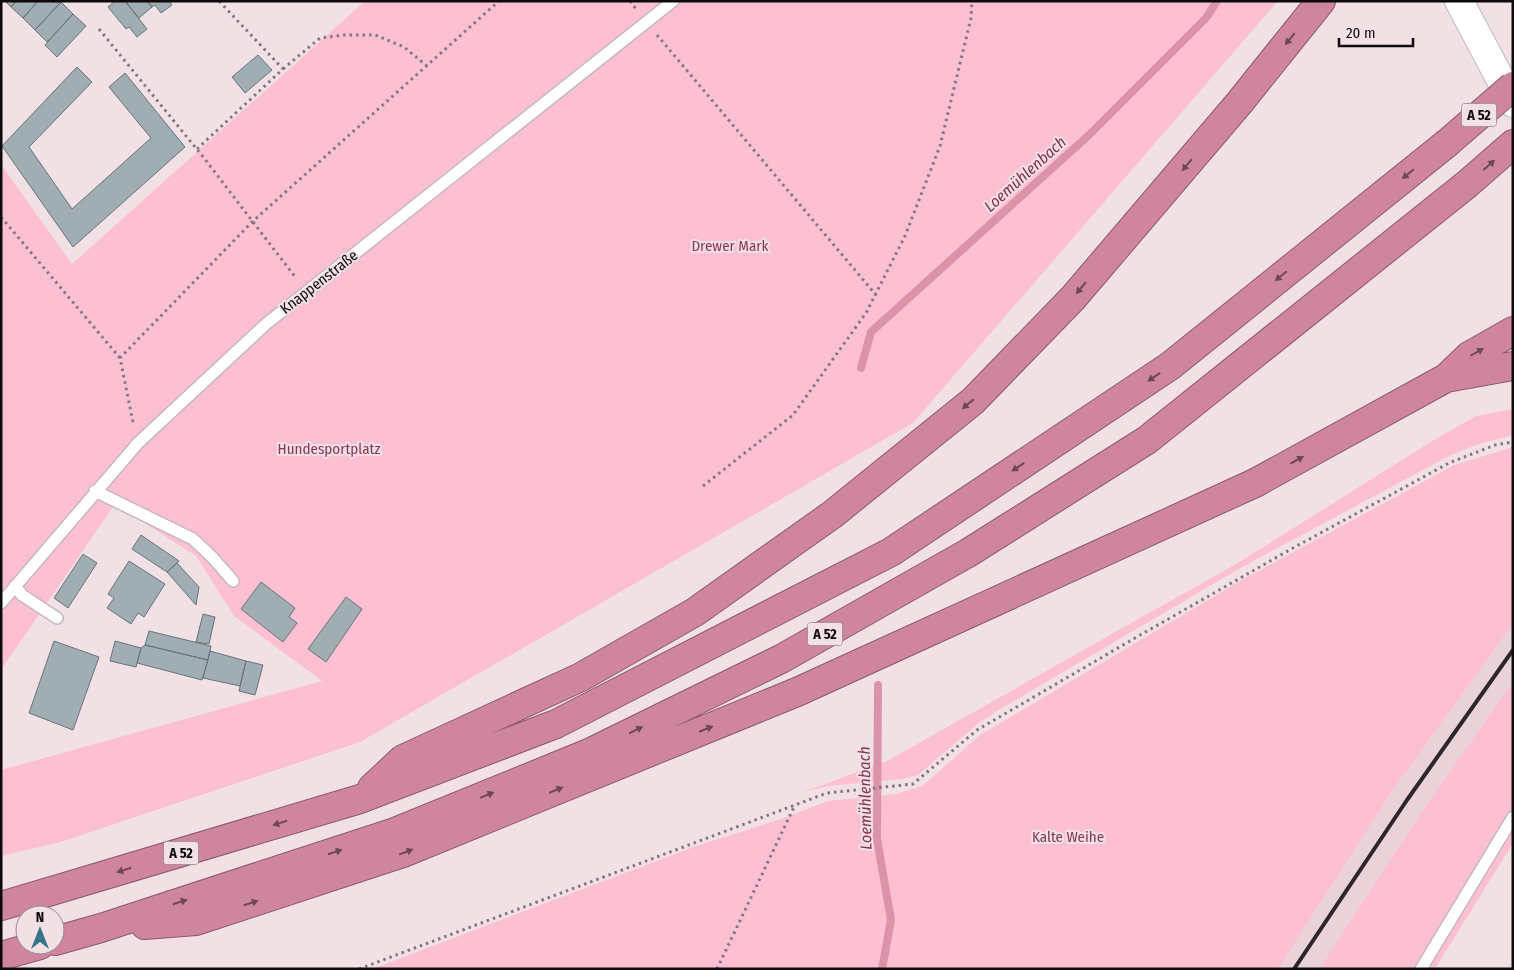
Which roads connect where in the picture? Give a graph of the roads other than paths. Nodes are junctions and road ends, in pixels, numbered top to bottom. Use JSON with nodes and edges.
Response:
{"nodes":[{"id":1,"x":673,"y":1,"type":"edge"},
{"id":2,"x":1321,"y":1,"type":"edge"},
{"id":3,"x":1459,"y":1,"type":"edge"},
{"id":4,"x":1513,"y":86,"type":"edge"},
{"id":5,"x":1513,"y":103,"type":"edge"},
{"id":6,"x":1513,"y":144,"type":"edge"},
{"id":7,"x":1513,"y":331,"type":"edge"},
{"id":8,"x":1513,"y":366,"type":"edge"},
{"id":9,"x":1446,"y":378,"type":"junction"},
{"id":10,"x":95,"y":491,"type":"junction"},
{"id":11,"x":233,"y":581,"type":"dead end"},
{"id":12,"x":15,"y":586,"type":"junction"},
{"id":13,"x":1,"y":603,"type":"edge"},
{"id":14,"x":57,"y":618,"type":"dead end"},
{"id":15,"x":360,"y":799,"type":"junction"},
{"id":16,"x":1513,"y":817,"type":"edge"},
{"id":17,"x":1,"y":906,"type":"edge"},
{"id":18,"x":101,"y":928,"type":"junction"},
{"id":19,"x":65,"y":938,"type":"edge"},
{"id":20,"x":15,"y":952,"type":"edge"},
{"id":21,"x":1,"y":956,"type":"edge"},
{"id":22,"x":1421,"y":969,"type":"edge"}],
"edges":[{"from":1,"to":10,"type":"lane","name":"Knappenstraße"},
{"from":2,"to":15,"type":"highway","one_way":true},
{"from":3,"to":5,"type":"main road"},
{"from":4,"to":15,"type":"highway","number":"A 52","one_way":true,"bridge":true},
{"from":18,"to":6,"type":"highway","number":"A 52","one_way":true},
{"from":9,"to":7,"type":"highway","one_way":true},
{"from":8,"to":9,"type":"highway"},
{"from":18,"to":9,"type":"highway","one_way":true},
{"from":10,"to":11,"type":"lane"},
{"from":10,"to":12,"type":"lane","name":"Knappenstraße"},
{"from":12,"to":13,"type":"lane","name":"Knappenstraße"},
{"from":12,"to":14,"type":"lane"},
{"from":15,"to":17,"type":"highway","number":"A 52","one_way":true},
{"from":16,"to":22,"type":"lane"},
{"from":18,"to":19,"type":"highway","number":"A 52"},
{"from":20,"to":21,"type":"highway"}]}
